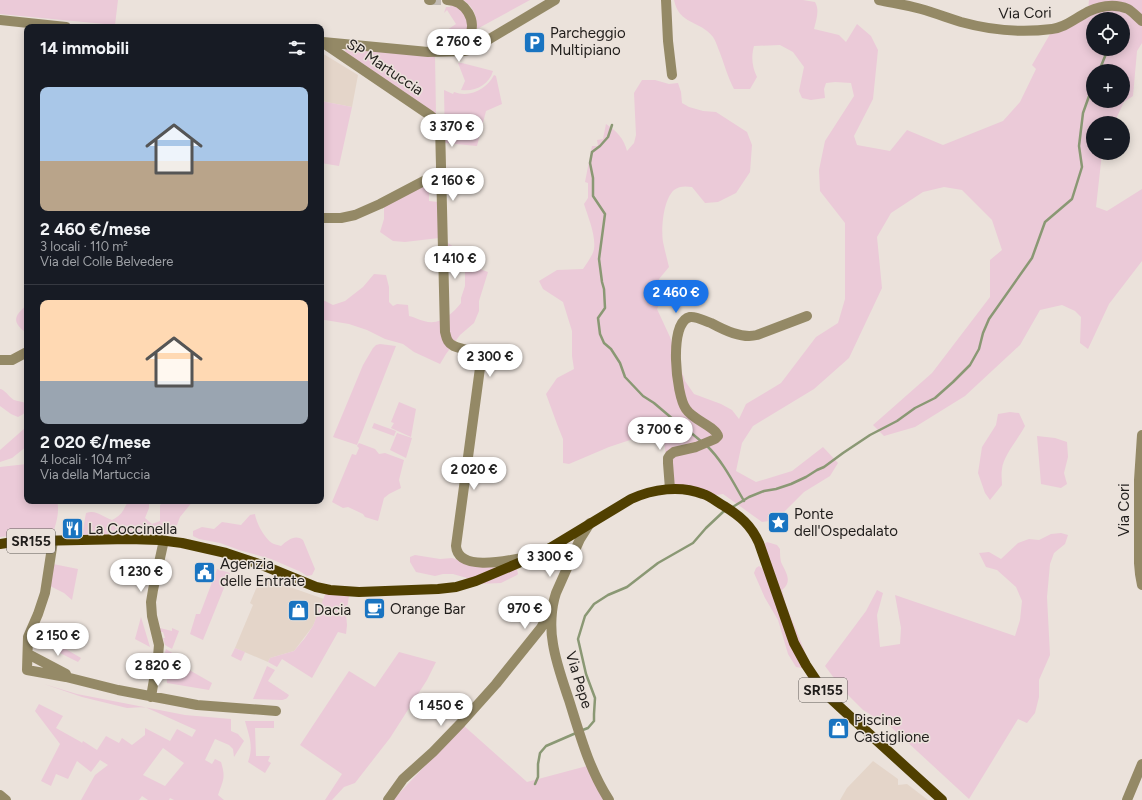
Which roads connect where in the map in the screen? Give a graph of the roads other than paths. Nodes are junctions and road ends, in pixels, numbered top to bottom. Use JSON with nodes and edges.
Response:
{"nodes":[{"id":1,"x":447,"y":0,"type":"edge"},
{"id":2,"x":555,"y":0,"type":"edge"},
{"id":3,"x":666,"y":0,"type":"edge"},
{"id":4,"x":880,"y":0,"type":"edge"},
{"id":5,"x":0,"y":20,"type":"edge"},
{"id":6,"x":1142,"y":21,"type":"edge"},
{"id":7,"x":38,"y":24,"type":"edge"},
{"id":8,"x":472,"y":27,"type":"junction"},
{"id":9,"x":324,"y":42,"type":"edge"},
{"id":10,"x":324,"y":43,"type":"edge"},
{"id":11,"x":481,"y":44,"type":"junction"},
{"id":12,"x":447,"y":52,"type":"junction"},
{"id":13,"x":672,"y":75,"type":"dead end"},
{"id":14,"x":441,"y":172,"type":"junction"},
{"id":15,"x":324,"y":218,"type":"edge"},
{"id":16,"x":807,"y":316,"type":"dead end"},
{"id":17,"x":24,"y":354,"type":"edge"},
{"id":18,"x":0,"y":360,"type":"edge"},
{"id":19,"x":1142,"y":435,"type":"edge"},
{"id":20,"x":670,"y":489,"type":"junction"},
{"id":21,"x":590,"y":523,"type":"junction"},
{"id":22,"x":164,"y":540,"type":"junction"},
{"id":23,"x":53,"y":541,"type":"junction"},
{"id":24,"x":0,"y":544,"type":"edge"},
{"id":25,"x":537,"y":554,"type":"junction"},
{"id":26,"x":1142,"y":585,"type":"edge"},
{"id":27,"x":554,"y":600,"type":"junction"},
{"id":28,"x":28,"y":654,"type":"junction"},
{"id":29,"x":79,"y":680,"type":"junction"},
{"id":30,"x":151,"y":697,"type":"junction"},
{"id":31,"x":276,"y":711,"type":"dead end"},
{"id":32,"x":1142,"y":764,"type":"edge"},
{"id":33,"x":0,"y":795,"type":"edge"},
{"id":34,"x":6,"y":800,"type":"edge"},
{"id":35,"x":388,"y":800,"type":"edge"},
{"id":36,"x":608,"y":800,"type":"edge"},
{"id":37,"x":942,"y":800,"type":"edge"},
{"id":38,"x":1127,"y":800,"type":"edge"}],
"edges":[{"from":1,"to":8,"type":"street"},
{"from":2,"to":11,"type":"street"},
{"from":3,"to":13,"type":"street"},
{"from":4,"to":6,"type":"street","name":"Via Cori"},
{"from":5,"to":7,"type":"street"},
{"from":8,"to":11,"type":"street"},
{"from":8,"to":12,"type":"street"},
{"from":9,"to":12,"type":"street"},
{"from":10,"to":14,"type":"street","name":"SP Martuccia"},
{"from":11,"to":12,"type":"street"},
{"from":14,"to":15,"type":"street"},
{"from":14,"to":25,"type":"street","name":"SP Martuccia"},
{"from":16,"to":20,"type":"street"},
{"from":17,"to":18,"type":"street"},
{"from":19,"to":26,"type":"street","name":"Via Cori"},
{"from":20,"to":21,"type":"main road","number":"SR155"},
{"from":20,"to":37,"type":"main road","number":"SR155"},
{"from":21,"to":25,"type":"main road","number":"SR155"},
{"from":21,"to":27,"type":"street","name":"Via Pepe"},
{"from":22,"to":23,"type":"main road","number":"SR155"},
{"from":22,"to":25,"type":"main road","number":"SR155"},
{"from":22,"to":30,"type":"street"},
{"from":23,"to":24,"type":"main road","number":"SR155"},
{"from":23,"to":28,"type":"street"},
{"from":27,"to":35,"type":"street"},
{"from":27,"to":36,"type":"street","name":"Via Pepe"},
{"from":28,"to":29,"type":"street"},
{"from":28,"to":29,"type":"street"},
{"from":29,"to":30,"type":"street"},
{"from":30,"to":31,"type":"street"},
{"from":32,"to":38,"type":"street"},
{"from":33,"to":34,"type":"street"}]}
